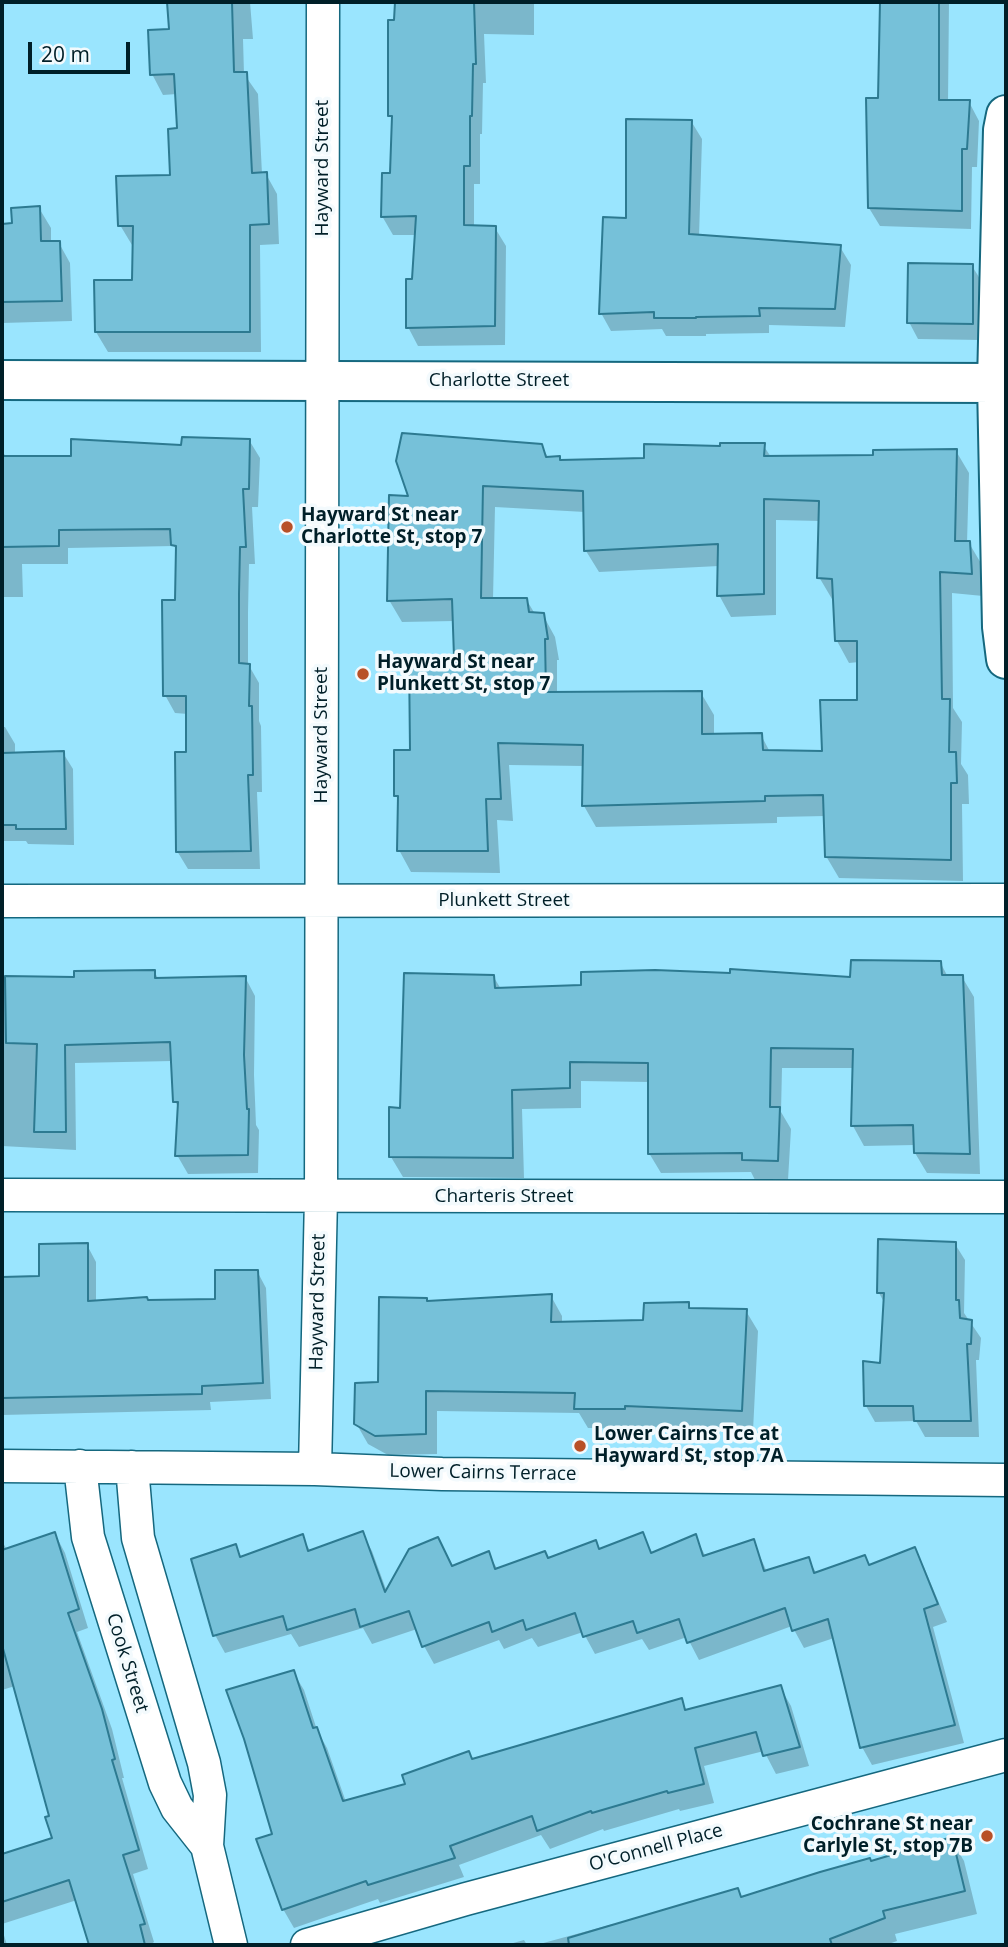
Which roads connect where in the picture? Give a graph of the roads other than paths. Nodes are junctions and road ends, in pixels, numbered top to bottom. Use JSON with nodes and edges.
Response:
{"nodes":[{"id":1,"x":323,"y":2,"type":"edge"},
{"id":2,"x":1006,"y":115,"type":"edge"},
{"id":3,"x":2,"y":380,"type":"edge"},
{"id":4,"x":323,"y":381,"type":"junction"},
{"id":5,"x":997,"y":383,"type":"junction"},
{"id":6,"x":1006,"y":659,"type":"edge"},
{"id":7,"x":1006,"y":900,"type":"edge"},
{"id":8,"x":2,"y":901,"type":"edge"},
{"id":9,"x":321,"y":902,"type":"junction"},
{"id":10,"x":2,"y":1195,"type":"edge"},
{"id":11,"x":321,"y":1196,"type":"junction"},
{"id":12,"x":1006,"y":1196,"type":"edge"},
{"id":13,"x":2,"y":1466,"type":"edge"},
{"id":14,"x":79,"y":1466,"type":"junction"},
{"id":15,"x":132,"y":1467,"type":"junction"},
{"id":16,"x":315,"y":1469,"type":"junction"},
{"id":17,"x":1006,"y":1480,"type":"edge"},
{"id":18,"x":1006,"y":1755,"type":"edge"},
{"id":19,"x":207,"y":1846,"type":"junction"},
{"id":20,"x":231,"y":1945,"type":"edge"},
{"id":21,"x":307,"y":1945,"type":"edge"}],
"edges":[{"from":1,"to":4,"type":"street","name":"Hayward Street"},
{"from":2,"to":5,"type":"street"},
{"from":3,"to":4,"type":"street","name":"Charlotte Street"},
{"from":4,"to":5,"type":"street","name":"Charlotte Street"},
{"from":4,"to":9,"type":"street","name":"Hayward Street"},
{"from":5,"to":6,"type":"street"},
{"from":7,"to":9,"type":"street","name":"Plunkett Street"},
{"from":8,"to":9,"type":"street","name":"Plunkett Street"},
{"from":9,"to":11,"type":"street","name":"Hayward Street"},
{"from":10,"to":11,"type":"street","name":"Charteris Street"},
{"from":11,"to":12,"type":"street","name":"Charteris Street"},
{"from":11,"to":16,"type":"street","name":"Hayward Street"},
{"from":13,"to":14,"type":"street","name":"Lower Cairns Terrace"},
{"from":14,"to":15,"type":"street","name":"Lower Cairns Terrace"},
{"from":14,"to":19,"type":"street","name":"Cook Street"},
{"from":15,"to":16,"type":"street","name":"Lower Cairns Terrace"},
{"from":15,"to":19,"type":"street","name":"Cook Street"},
{"from":16,"to":17,"type":"street","name":"Lower Cairns Terrace"},
{"from":18,"to":21,"type":"street","name":"O'Connell Place"},
{"from":19,"to":20,"type":"street","name":"Cook Street"}]}
